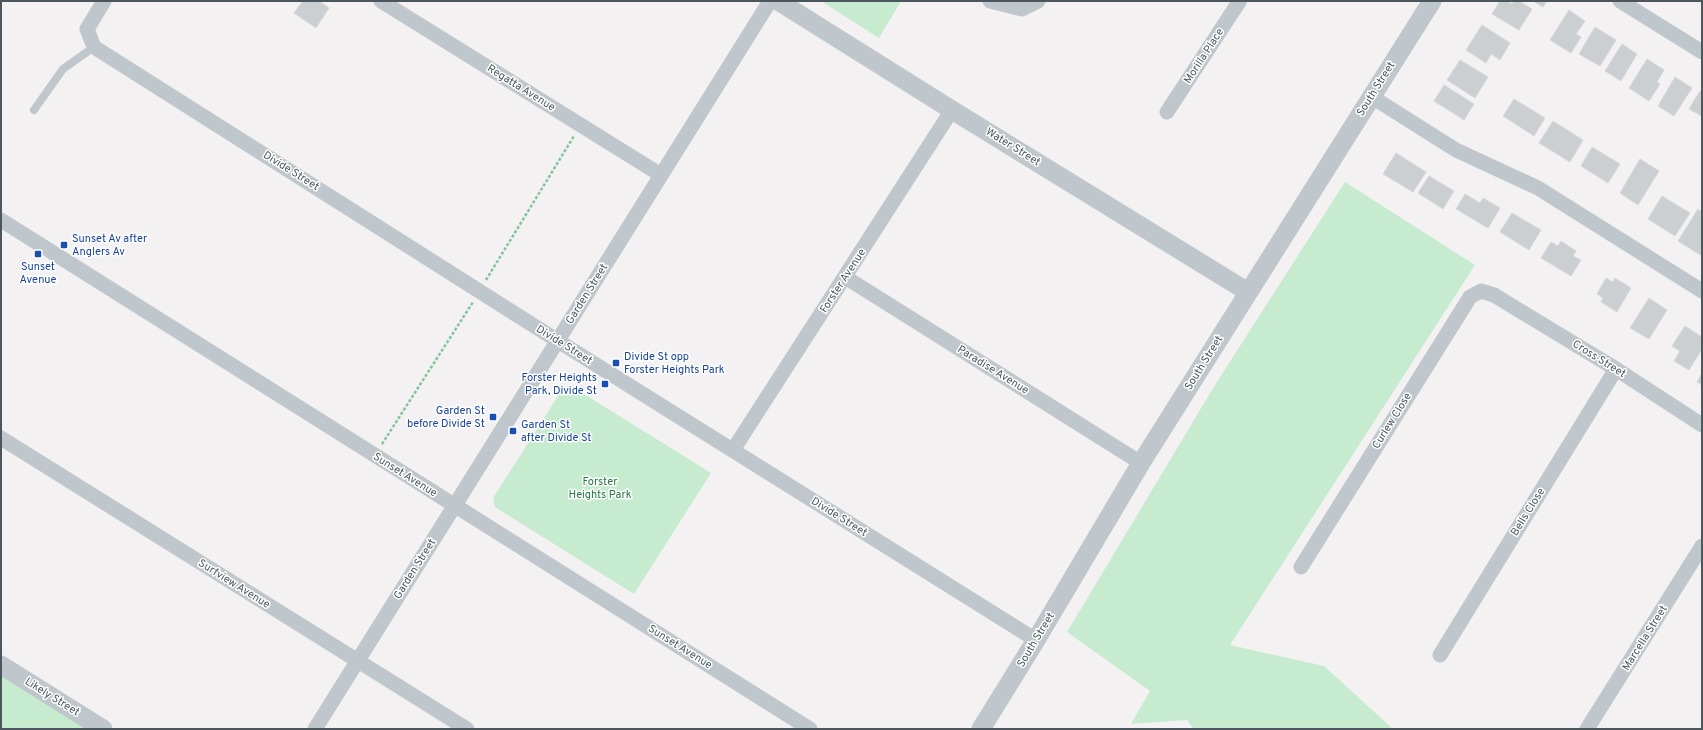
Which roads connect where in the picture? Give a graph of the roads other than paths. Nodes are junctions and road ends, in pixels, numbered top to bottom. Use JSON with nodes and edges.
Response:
{"nodes":[{"id":1,"x":104,"y":1,"type":"edge"},
{"id":2,"x":382,"y":1,"type":"edge"},
{"id":3,"x":770,"y":1,"type":"edge"},
{"id":4,"x":990,"y":1,"type":"edge"},
{"id":5,"x":1038,"y":1,"type":"edge"},
{"id":6,"x":1238,"y":1,"type":"edge"},
{"id":7,"x":1432,"y":1,"type":"edge"},
{"id":8,"x":1620,"y":1,"type":"edge"},
{"id":9,"x":787,"y":3,"type":"edge"},
{"id":10,"x":94,"y":47,"type":"junction"},
{"id":11,"x":1702,"y":52,"type":"edge"},
{"id":12,"x":1372,"y":96,"type":"junction"},
{"id":13,"x":34,"y":110,"type":"dead end"},
{"id":14,"x":952,"y":110,"type":"junction"},
{"id":15,"x":1167,"y":112,"type":"dead end"},
{"id":16,"x":661,"y":176,"type":"junction"},
{"id":17,"x":1,"y":220,"type":"edge"},
{"id":18,"x":845,"y":277,"type":"junction"},
{"id":19,"x":1702,"y":291,"type":"edge"},
{"id":20,"x":1248,"y":292,"type":"junction"},
{"id":21,"x":1494,"y":295,"type":"joint"},
{"id":22,"x":558,"y":340,"type":"junction"},
{"id":23,"x":1616,"y":369,"type":"junction"},
{"id":24,"x":1702,"y":425,"type":"edge"},
{"id":25,"x":1,"y":438,"type":"edge"},
{"id":26,"x":733,"y":450,"type":"junction"},
{"id":27,"x":1141,"y":463,"type":"junction"},
{"id":28,"x":454,"y":506,"type":"junction"},
{"id":29,"x":1702,"y":546,"type":"edge"},
{"id":30,"x":1301,"y":567,"type":"dead end"},
{"id":31,"x":1036,"y":640,"type":"junction"},
{"id":32,"x":1440,"y":655,"type":"dead end"},
{"id":33,"x":358,"y":661,"type":"junction"},
{"id":34,"x":1,"y":665,"type":"edge"},
{"id":35,"x":103,"y":729,"type":"edge"},
{"id":36,"x":315,"y":729,"type":"edge"},
{"id":37,"x":467,"y":729,"type":"edge"},
{"id":38,"x":810,"y":729,"type":"edge"},
{"id":39,"x":981,"y":729,"type":"edge"},
{"id":40,"x":1587,"y":729,"type":"edge"}],
"edges":[{"from":1,"to":10,"type":"street"},
{"from":2,"to":16,"type":"street","name":"Regatta Avenue"},
{"from":3,"to":16,"type":"street","name":"Garden Street"},
{"from":4,"to":5,"type":"street"},
{"from":6,"to":15,"type":"street","name":"Morilla Place"},
{"from":7,"to":12,"type":"street","name":"South Street"},
{"from":8,"to":11,"type":"street"},
{"from":9,"to":14,"type":"street","name":"Water Street"},
{"from":10,"to":13,"type":"lane"},
{"from":10,"to":22,"type":"street","name":"Divide Street"},
{"from":12,"to":19,"type":"street"},
{"from":12,"to":20,"type":"street","name":"South Street"},
{"from":14,"to":18,"type":"street","name":"Forster Avenue"},
{"from":14,"to":20,"type":"street","name":"Water Street"},
{"from":16,"to":22,"type":"street","name":"Garden Street"},
{"from":17,"to":28,"type":"street","name":"Sunset Avenue"},
{"from":18,"to":26,"type":"street","name":"Forster Avenue"},
{"from":18,"to":27,"type":"street","name":"Paradise Avenue"},
{"from":20,"to":27,"type":"street","name":"South Street"},
{"from":21,"to":23,"type":"street","name":"Cross Street"},
{"from":21,"to":30,"type":"street","name":"Curlew Close"},
{"from":22,"to":26,"type":"street","name":"Divide Street"},
{"from":22,"to":28,"type":"street","name":"Garden Street"},
{"from":23,"to":24,"type":"street","name":"Cross Street"},
{"from":23,"to":32,"type":"street","name":"Bells Close"},
{"from":25,"to":33,"type":"street","name":"Surfview Avenue"},
{"from":26,"to":31,"type":"street","name":"Divide Street"},
{"from":27,"to":31,"type":"street","name":"South Street"},
{"from":28,"to":33,"type":"street","name":"Garden Street"},
{"from":28,"to":38,"type":"street","name":"Sunset Avenue"},
{"from":29,"to":40,"type":"street","name":"Marcella Street"},
{"from":31,"to":39,"type":"street","name":"South Street"},
{"from":33,"to":36,"type":"street","name":"Garden Street"},
{"from":33,"to":37,"type":"street","name":"Surfview Avenue"},
{"from":34,"to":35,"type":"street","name":"Likely Street"}]}
